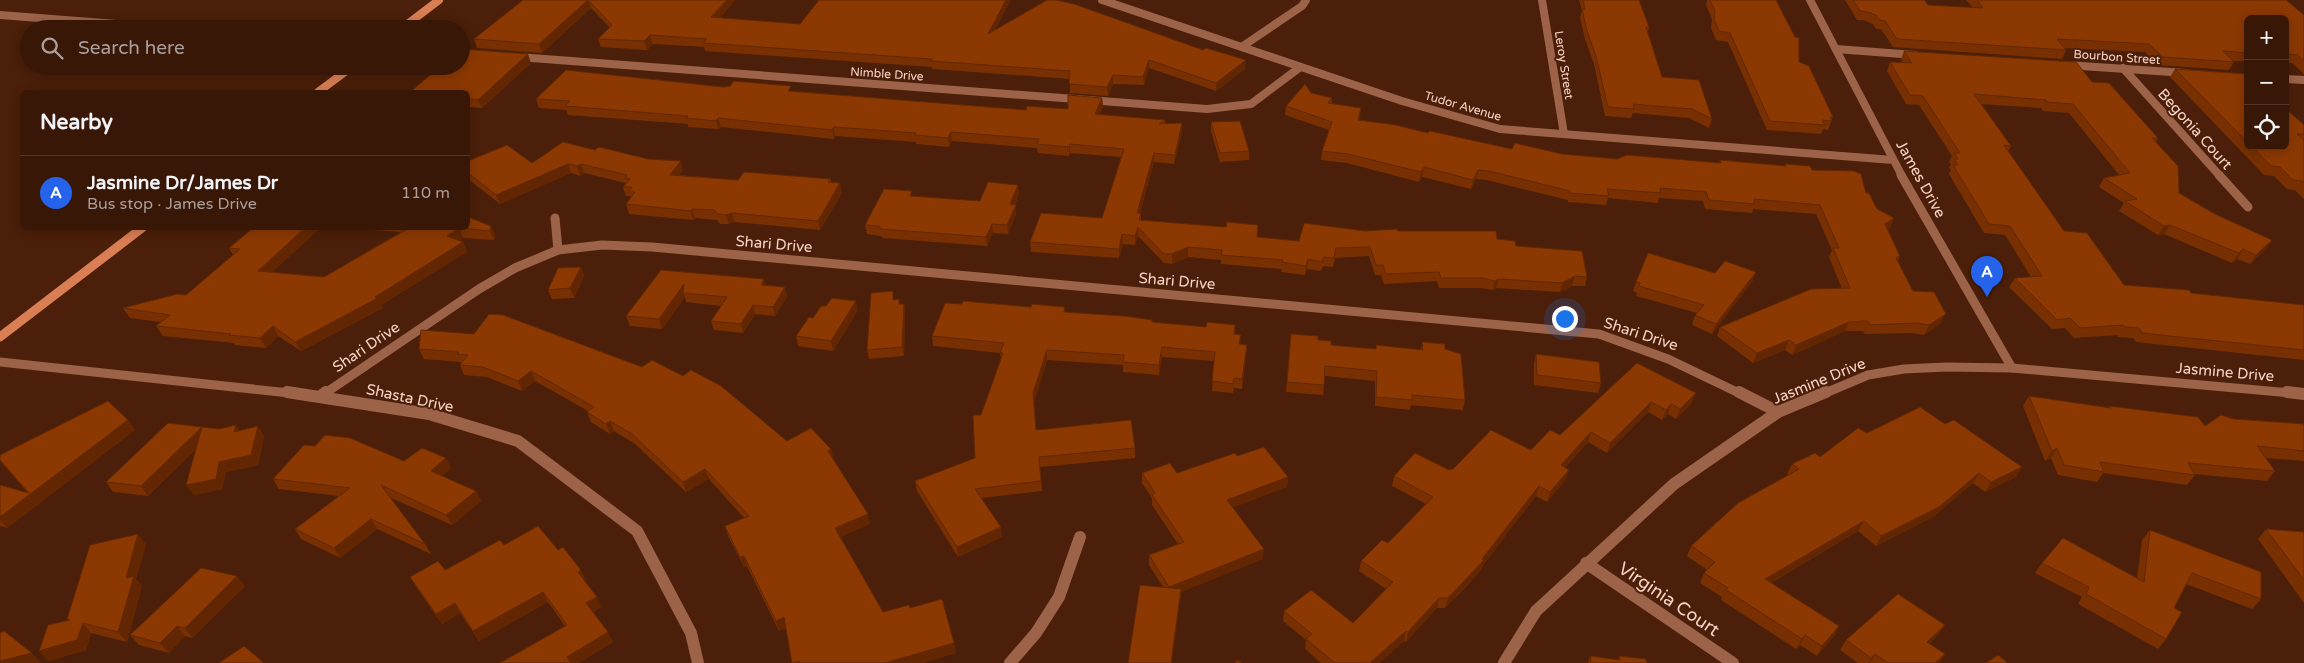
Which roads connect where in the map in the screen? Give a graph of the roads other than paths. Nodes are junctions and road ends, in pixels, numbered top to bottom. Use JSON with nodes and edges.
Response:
{"nodes":[{"id":1,"x":439,"y":0,"type":"edge"},
{"id":2,"x":1102,"y":0,"type":"edge"},
{"id":3,"x":1306,"y":0,"type":"edge"},
{"id":4,"x":1542,"y":0,"type":"edge"},
{"id":5,"x":1810,"y":0,"type":"edge"},
{"id":6,"x":0,"y":16,"type":"edge"},
{"id":7,"x":56,"y":20,"type":"edge"},
{"id":8,"x":413,"y":20,"type":"edge"},
{"id":9,"x":1243,"y":46,"type":"junction"},
{"id":10,"x":1836,"y":49,"type":"junction"},
{"id":11,"x":1925,"y":55,"type":"edge"},
{"id":12,"x":511,"y":56,"type":"edge"},
{"id":13,"x":2053,"y":64,"type":"edge"},
{"id":14,"x":1299,"y":68,"type":"junction"},
{"id":15,"x":2123,"y":68,"type":"junction"},
{"id":16,"x":2200,"y":74,"type":"edge"},
{"id":17,"x":341,"y":75,"type":"edge"},
{"id":18,"x":2289,"y":79,"type":"edge"},
{"id":19,"x":2304,"y":80,"type":"edge"},
{"id":20,"x":321,"y":90,"type":"edge"},
{"id":21,"x":1564,"y":134,"type":"junction"},
{"id":22,"x":1893,"y":160,"type":"junction"},
{"id":23,"x":2248,"y":207,"type":"dead end"},
{"id":24,"x":555,"y":218,"type":"dead end"},
{"id":25,"x":139,"y":230,"type":"edge"},
{"id":26,"x":558,"y":250,"type":"junction"},
{"id":27,"x":0,"y":337,"type":"edge"},
{"id":28,"x":0,"y":362,"type":"edge"},
{"id":29,"x":2012,"y":368,"type":"junction"},
{"id":30,"x":2304,"y":394,"type":"edge"},
{"id":31,"x":321,"y":396,"type":"junction"},
{"id":32,"x":1778,"y":412,"type":"junction"},
{"id":33,"x":1080,"y":537,"type":"dead end"},
{"id":34,"x":1586,"y":563,"type":"junction"},
{"id":35,"x":698,"y":663,"type":"edge"},
{"id":36,"x":1010,"y":663,"type":"edge"},
{"id":37,"x":1504,"y":663,"type":"edge"},
{"id":38,"x":1733,"y":663,"type":"edge"}],
"edges":[{"from":1,"to":8,"type":"main road"},
{"from":2,"to":9,"type":"street","name":"Tudor Avenue"},
{"from":3,"to":9,"type":"street"},
{"from":4,"to":21,"type":"street","name":"Leroy Street"},
{"from":5,"to":10,"type":"street","name":"James Drive"},
{"from":6,"to":7,"type":"street"},
{"from":9,"to":14,"type":"street","name":"Tudor Avenue"},
{"from":10,"to":11,"type":"street"},
{"from":10,"to":22,"type":"street","name":"James Drive"},
{"from":12,"to":14,"type":"street","name":"Nimble Drive"},
{"from":13,"to":15,"type":"street","name":"Bourbon Street"},
{"from":14,"to":21,"type":"street","name":"Tudor Avenue"},
{"from":15,"to":16,"type":"street","name":"Bourbon Street"},
{"from":15,"to":23,"type":"street","name":"Begonia Court"},
{"from":17,"to":20,"type":"main road"},
{"from":18,"to":19,"type":"street"},
{"from":21,"to":22,"type":"street","name":"Tudor Avenue"},
{"from":22,"to":29,"type":"street","name":"James Drive"},
{"from":24,"to":26,"type":"street"},
{"from":25,"to":27,"type":"main road"},
{"from":26,"to":31,"type":"street","name":"Shari Drive"},
{"from":26,"to":32,"type":"street","name":"Shari Drive"},
{"from":28,"to":31,"type":"street","name":"Shasta Drive"},
{"from":29,"to":30,"type":"street","name":"Jasmine Drive"},
{"from":29,"to":32,"type":"street","name":"Jasmine Drive"},
{"from":31,"to":35,"type":"street","name":"Shasta Drive"},
{"from":32,"to":34,"type":"street","name":"Jasmine Drive"},
{"from":33,"to":36,"type":"street"},
{"from":34,"to":37,"type":"street","name":"Jasmine Drive"},
{"from":34,"to":38,"type":"street","name":"Virginia Court"}]}
